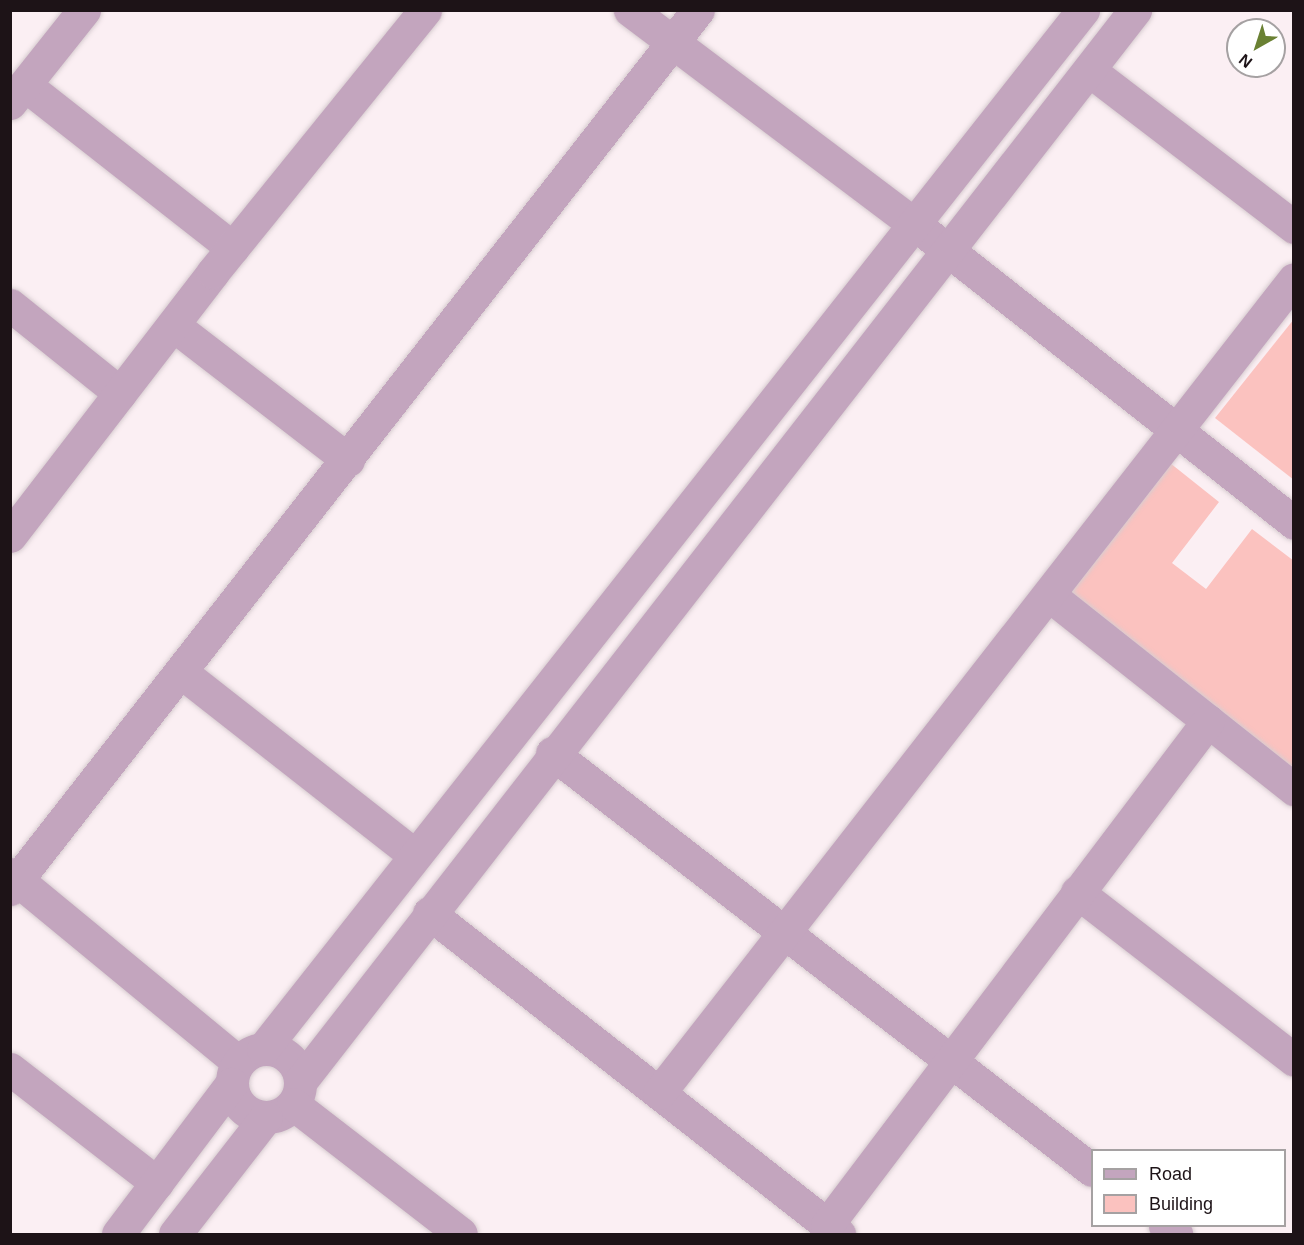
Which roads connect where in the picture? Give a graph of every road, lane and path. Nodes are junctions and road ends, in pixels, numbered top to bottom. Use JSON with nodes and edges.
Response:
{"nodes":[{"id":1,"x":84,"y":10,"type":"edge"},
{"id":2,"x":425,"y":10,"type":"edge"},
{"id":3,"x":630,"y":10,"type":"edge"},
{"id":4,"x":698,"y":10,"type":"edge"},
{"id":5,"x":1083,"y":10,"type":"edge"},
{"id":6,"x":1135,"y":10,"type":"edge"},
{"id":7,"x":674,"y":43,"type":"junction"},
{"id":8,"x":1090,"y":71,"type":"junction"},
{"id":9,"x":18,"y":94,"type":"edge"},
{"id":10,"x":917,"y":226,"type":"junction"},
{"id":11,"x":1293,"y":227,"type":"edge"},
{"id":12,"x":233,"y":248,"type":"junction"},
{"id":13,"x":951,"y":252,"type":"junction"},
{"id":14,"x":1293,"y":279,"type":"edge"},
{"id":15,"x":10,"y":305,"type":"edge"},
{"id":16,"x":173,"y":325,"type":"junction"},
{"id":17,"x":120,"y":393,"type":"junction"},
{"id":18,"x":1176,"y":430,"type":"junction"},
{"id":19,"x":348,"y":460,"type":"junction"},
{"id":20,"x":1293,"y":523,"type":"edge"},
{"id":21,"x":10,"y":536,"type":"edge"},
{"id":22,"x":1049,"y":595,"type":"junction"},
{"id":23,"x":181,"y":672,"type":"junction"},
{"id":24,"x":1208,"y":722,"type":"junction"},
{"id":25,"x":552,"y":753,"type":"junction"},
{"id":26,"x":1293,"y":789,"type":"edge"},
{"id":27,"x":414,"y":855,"type":"junction"},
{"id":28,"x":13,"y":881,"type":"edge"},
{"id":29,"x":1077,"y":892,"type":"junction"},
{"id":30,"x":429,"y":913,"type":"junction"},
{"id":31,"x":786,"y":933,"type":"junction"},
{"id":32,"x":949,"y":1059,"type":"junction"},
{"id":33,"x":1293,"y":1060,"type":"edge"},
{"id":34,"x":244,"y":1065,"type":"junction"},
{"id":35,"x":10,"y":1069,"type":"edge"},
{"id":36,"x":659,"y":1094,"type":"junction"},
{"id":37,"x":287,"y":1101,"type":"junction"},
{"id":38,"x":1091,"y":1169,"type":"edge"},
{"id":39,"x":157,"y":1183,"type":"junction"},
{"id":40,"x":833,"y":1230,"type":"edge"},
{"id":41,"x":118,"y":1234,"type":"edge"},
{"id":42,"x":175,"y":1234,"type":"edge"},
{"id":43,"x":461,"y":1234,"type":"edge"}],
"edges":[{"from":1,"to":9,"type":"street"},
{"from":2,"to":12,"type":"street"},
{"from":3,"to":7,"type":"street"},
{"from":4,"to":7,"type":"street"},
{"from":5,"to":10,"type":"street"},
{"from":6,"to":8,"type":"street"},
{"from":7,"to":10,"type":"street"},
{"from":7,"to":19,"type":"street"},
{"from":8,"to":11,"type":"street"},
{"from":8,"to":13,"type":"street"},
{"from":9,"to":12,"type":"street"},
{"from":10,"to":13,"type":"street"},
{"from":10,"to":27,"type":"street"},
{"from":12,"to":16,"type":"street"},
{"from":13,"to":18,"type":"street"},
{"from":13,"to":25,"type":"street"},
{"from":14,"to":18,"type":"street"},
{"from":15,"to":17,"type":"street"},
{"from":16,"to":17,"type":"street"},
{"from":16,"to":19,"type":"street"},
{"from":17,"to":21,"type":"street"},
{"from":18,"to":20,"type":"street"},
{"from":18,"to":22,"type":"street"},
{"from":19,"to":23,"type":"street"},
{"from":22,"to":24,"type":"street"},
{"from":22,"to":31,"type":"street"},
{"from":23,"to":27,"type":"street"},
{"from":23,"to":28,"type":"street"},
{"from":24,"to":26,"type":"street"},
{"from":24,"to":29,"type":"street"},
{"from":25,"to":30,"type":"street"},
{"from":25,"to":31,"type":"street"},
{"from":27,"to":34,"type":"street"},
{"from":28,"to":34,"type":"street"},
{"from":29,"to":32,"type":"street"},
{"from":29,"to":33,"type":"street"},
{"from":30,"to":36,"type":"street"},
{"from":30,"to":37,"type":"street"},
{"from":31,"to":32,"type":"street"},
{"from":31,"to":36,"type":"street"},
{"from":32,"to":38,"type":"street"},
{"from":32,"to":40,"type":"street"},
{"from":34,"to":37,"type":"street"},
{"from":34,"to":37,"type":"street"},
{"from":34,"to":39,"type":"street"},
{"from":35,"to":39,"type":"street"},
{"from":36,"to":40,"type":"street"},
{"from":37,"to":42,"type":"street"},
{"from":37,"to":43,"type":"street"},
{"from":39,"to":41,"type":"street"}]}
